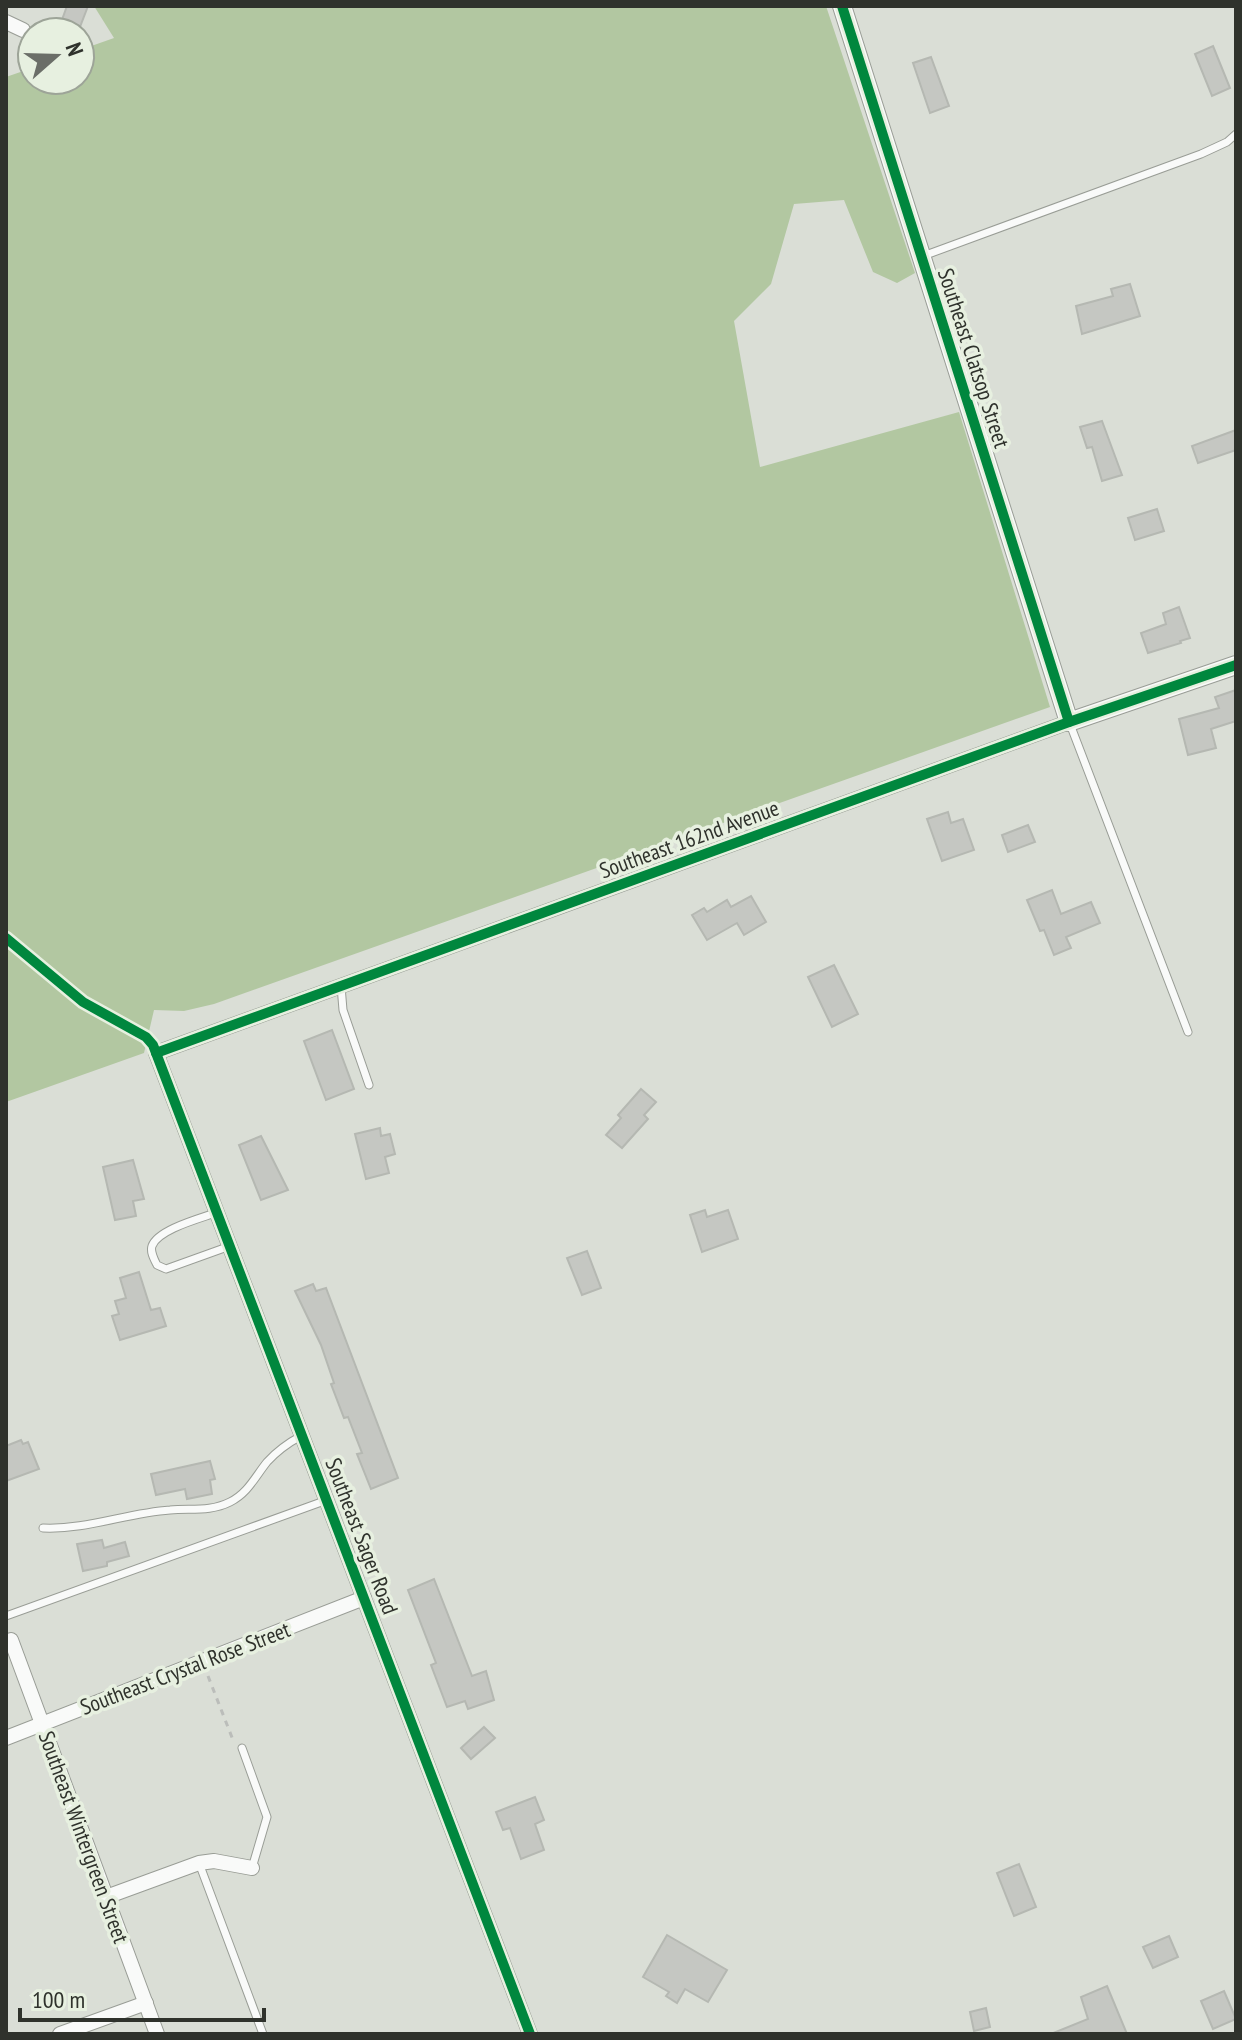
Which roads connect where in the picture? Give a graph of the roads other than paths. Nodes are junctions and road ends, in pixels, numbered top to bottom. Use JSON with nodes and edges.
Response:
{"nodes":[{"id":1,"x":842,"y":6,"type":"edge"},
{"id":2,"x":1236,"y":134,"type":"edge"},
{"id":3,"x":921,"y":257,"type":"junction"},
{"id":4,"x":1236,"y":665,"type":"edge"},
{"id":5,"x":1069,"y":722,"type":"junction"},
{"id":6,"x":6,"y":938,"type":"edge"},
{"id":7,"x":341,"y":986,"type":"junction"},
{"id":8,"x":1188,"y":1032,"type":"dead end"},
{"id":9,"x":156,"y":1053,"type":"junction"},
{"id":10,"x":369,"y":1085,"type":"dead end"},
{"id":11,"x":218,"y":1212,"type":"junction"},
{"id":12,"x":230,"y":1246,"type":"junction"},
{"id":13,"x":303,"y":1435,"type":"junction"},
{"id":14,"x":327,"y":1500,"type":"junction"},
{"id":15,"x":43,"y":1528,"type":"dead end"},
{"id":16,"x":364,"y":1598,"type":"junction"},
{"id":17,"x":6,"y":1616,"type":"edge"},
{"id":18,"x":11,"y":1640,"type":"dead end"},
{"id":19,"x":42,"y":1724,"type":"junction"},
{"id":20,"x":6,"y":1738,"type":"edge"},
{"id":21,"x":242,"y":1748,"type":"road end"},
{"id":22,"x":199,"y":1863,"type":"junction"},
{"id":23,"x":252,"y":1868,"type":"joint"},
{"id":24,"x":106,"y":1897,"type":"junction"},
{"id":25,"x":146,"y":2003,"type":"junction"},
{"id":26,"x":60,"y":2034,"type":"edge"},
{"id":27,"x":157,"y":2034,"type":"edge"},
{"id":28,"x":263,"y":2034,"type":"edge"},
{"id":29,"x":530,"y":2034,"type":"edge"}],
"edges":[{"from":1,"to":3,"type":"street","name":"Southeast Clatsop Street"},
{"from":2,"to":3,"type":"lane"},
{"from":3,"to":5,"type":"street","name":"Southeast Clatsop Street"},
{"from":4,"to":5,"type":"street","name":"Southeast 162nd Avenue"},
{"from":5,"to":7,"type":"street","name":"Southeast 162nd Avenue"},
{"from":5,"to":8,"type":"lane"},
{"from":6,"to":9,"type":"lane"},
{"from":7,"to":9,"type":"street","name":"Southeast 162nd Avenue"},
{"from":7,"to":10,"type":"lane"},
{"from":9,"to":11,"type":"street","name":"Southeast Sager Road"},
{"from":11,"to":12,"type":"street","name":"Southeast Sager Road"},
{"from":11,"to":12,"type":"lane"},
{"from":12,"to":13,"type":"street","name":"Southeast Sager Road"},
{"from":13,"to":14,"type":"street","name":"Southeast Sager Road"},
{"from":13,"to":15,"type":"lane"},
{"from":14,"to":16,"type":"street","name":"Southeast Sager Road"},
{"from":14,"to":17,"type":"lane"},
{"from":16,"to":19,"type":"street","name":"Southeast Crystal Rose Street"},
{"from":16,"to":29,"type":"street","name":"Southeast Sager Road"},
{"from":18,"to":19,"type":"street","name":"Southeast Wintergreen Street"},
{"from":19,"to":20,"type":"street","name":"Southeast Crystal Rose Street"},
{"from":19,"to":24,"type":"street","name":"Southeast Wintergreen Street"},
{"from":21,"to":23,"type":"lane"},
{"from":22,"to":23,"type":"street"},
{"from":22,"to":24,"type":"street"},
{"from":22,"to":28,"type":"lane"},
{"from":24,"to":25,"type":"street","name":"Southeast Wintergreen Street"},
{"from":25,"to":26,"type":"street"},
{"from":25,"to":27,"type":"street","name":"Southeast Wintergreen Street"}]}
